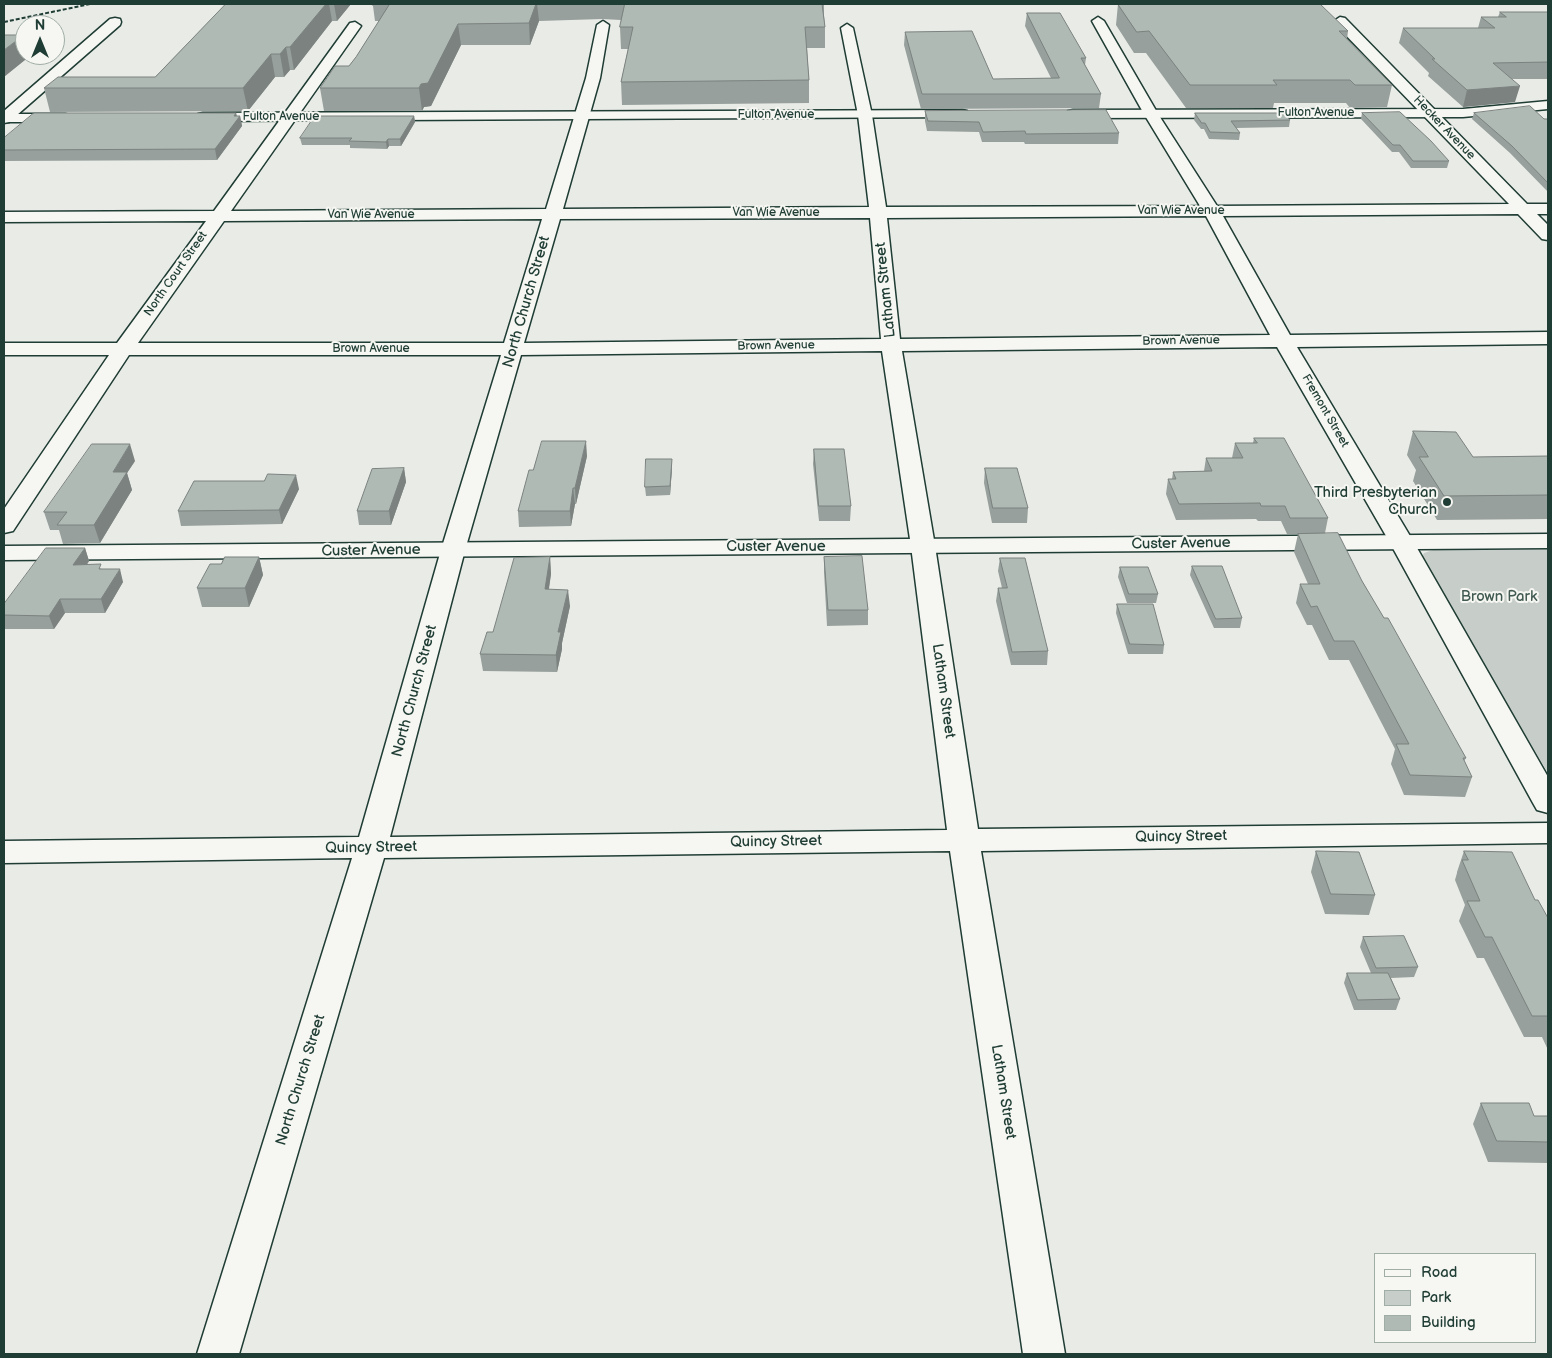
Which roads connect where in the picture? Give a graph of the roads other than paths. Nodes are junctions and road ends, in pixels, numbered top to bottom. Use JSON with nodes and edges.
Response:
{"nodes":[{"id":1,"x":1098,"y":21,"type":"dead end"},
{"id":2,"x":1340,"y":21,"type":"edge"},
{"id":3,"x":115,"y":22,"type":"dead end"},
{"id":4,"x":603,"y":25,"type":"dead end"},
{"id":5,"x":355,"y":26,"type":"dead end"},
{"id":6,"x":846,"y":28,"type":"dead end"},
{"id":7,"x":1548,"y":105,"type":"edge"},
{"id":8,"x":1430,"y":113,"type":"junction"},
{"id":9,"x":974,"y":114,"type":"edge"},
{"id":10,"x":1062,"y":114,"type":"edge"},
{"id":11,"x":1151,"y":114,"type":"junction"},
{"id":12,"x":865,"y":115,"type":"junction"},
{"id":13,"x":581,"y":116,"type":"junction"},
{"id":14,"x":185,"y":117,"type":"edge"},
{"id":15,"x":291,"y":117,"type":"junction"},
{"id":16,"x":4,"y":118,"type":"edge"},
{"id":17,"x":80,"y":118,"type":"edge"},
{"id":18,"x":1548,"y":209,"type":"edge"},
{"id":19,"x":1524,"y":210,"type":"junction"},
{"id":20,"x":1212,"y":211,"type":"junction"},
{"id":21,"x":878,"y":213,"type":"junction"},
{"id":22,"x":553,"y":214,"type":"junction"},
{"id":23,"x":218,"y":216,"type":"junction"},
{"id":24,"x":4,"y":217,"type":"edge"},
{"id":25,"x":1548,"y":235,"type":"edge"},
{"id":26,"x":1548,"y":338,"type":"edge"},
{"id":27,"x":1283,"y":340,"type":"junction"},
{"id":28,"x":891,"y":344,"type":"junction"},
{"id":29,"x":124,"y":348,"type":"junction"},
{"id":30,"x":514,"y":349,"type":"junction"},
{"id":31,"x":4,"y":350,"type":"edge"},
{"id":32,"x":4,"y":526,"type":"edge"},
{"id":33,"x":1401,"y":540,"type":"junction"},
{"id":34,"x":1548,"y":540,"type":"edge"},
{"id":35,"x":923,"y":546,"type":"junction"},
{"id":36,"x":453,"y":550,"type":"junction"},
{"id":37,"x":4,"y":553,"type":"edge"},
{"id":38,"x":1548,"y":803,"type":"edge"},
{"id":39,"x":1548,"y":833,"type":"edge"},
{"id":40,"x":964,"y":840,"type":"junction"},
{"id":41,"x":371,"y":848,"type":"junction"},
{"id":42,"x":4,"y":852,"type":"edge"},
{"id":43,"x":218,"y":1354,"type":"edge"},
{"id":44,"x":1044,"y":1354,"type":"edge"}],
"edges":[{"from":1,"to":11,"type":"street","name":"Fremont Street"},
{"from":2,"to":8,"type":"street","name":"Hecker Avenue"},
{"from":3,"to":16,"type":"street"},
{"from":4,"to":13,"type":"street","name":"North Church Street"},
{"from":5,"to":15,"type":"street","name":"North Court Street"},
{"from":6,"to":12,"type":"street","name":"Latham Street"},
{"from":7,"to":8,"type":"street","name":"Fulton Avenue"},
{"from":8,"to":11,"type":"street","name":"Fulton Avenue"},
{"from":8,"to":19,"type":"street","name":"Hecker Avenue"},
{"from":9,"to":12,"type":"street","name":"Fulton Avenue"},
{"from":10,"to":11,"type":"street","name":"Fulton Avenue"},
{"from":11,"to":20,"type":"street","name":"Fremont Street"},
{"from":12,"to":13,"type":"street","name":"Fulton Avenue"},
{"from":12,"to":21,"type":"street","name":"Latham Street"},
{"from":13,"to":15,"type":"street","name":"Fulton Avenue"},
{"from":13,"to":22,"type":"street","name":"North Church Street"},
{"from":14,"to":15,"type":"street","name":"Fulton Avenue"},
{"from":15,"to":23,"type":"street","name":"North Court Street"},
{"from":16,"to":17,"type":"street"},
{"from":18,"to":19,"type":"street","name":"Van Wie Avenue"},
{"from":19,"to":20,"type":"street","name":"Van Wie Avenue"},
{"from":19,"to":25,"type":"street","name":"Hecker Avenue"},
{"from":20,"to":21,"type":"street","name":"Van Wie Avenue"},
{"from":20,"to":27,"type":"street","name":"Fremont Street"},
{"from":21,"to":22,"type":"street","name":"Van Wie Avenue"},
{"from":21,"to":28,"type":"street","name":"Latham Street"},
{"from":22,"to":23,"type":"street","name":"Van Wie Avenue"},
{"from":22,"to":30,"type":"street","name":"North Church Street"},
{"from":23,"to":24,"type":"street","name":"Van Wie Avenue"},
{"from":23,"to":29,"type":"street","name":"North Court Street"},
{"from":26,"to":27,"type":"street","name":"Brown Avenue"},
{"from":27,"to":28,"type":"street","name":"Brown Avenue"},
{"from":27,"to":33,"type":"street","name":"Fremont Street"},
{"from":28,"to":30,"type":"street","name":"Brown Avenue"},
{"from":28,"to":35,"type":"street","name":"Latham Street"},
{"from":29,"to":30,"type":"street","name":"Brown Avenue"},
{"from":29,"to":31,"type":"street","name":"Brown Avenue"},
{"from":29,"to":32,"type":"street","name":"North Court Street"},
{"from":30,"to":36,"type":"street","name":"North Church Street"},
{"from":33,"to":34,"type":"street","name":"Custer Avenue"},
{"from":33,"to":35,"type":"street","name":"Custer Avenue"},
{"from":33,"to":38,"type":"street","name":"Fremont Street"},
{"from":35,"to":36,"type":"street","name":"Custer Avenue"},
{"from":35,"to":40,"type":"street","name":"Latham Street"},
{"from":36,"to":37,"type":"street","name":"Custer Avenue"},
{"from":36,"to":41,"type":"street","name":"North Church Street"},
{"from":39,"to":40,"type":"street","name":"Quincy Street"},
{"from":40,"to":41,"type":"street","name":"Quincy Street"},
{"from":40,"to":44,"type":"street","name":"Latham Street"},
{"from":41,"to":42,"type":"street","name":"Quincy Street"},
{"from":41,"to":43,"type":"street","name":"North Church Street"}]}
